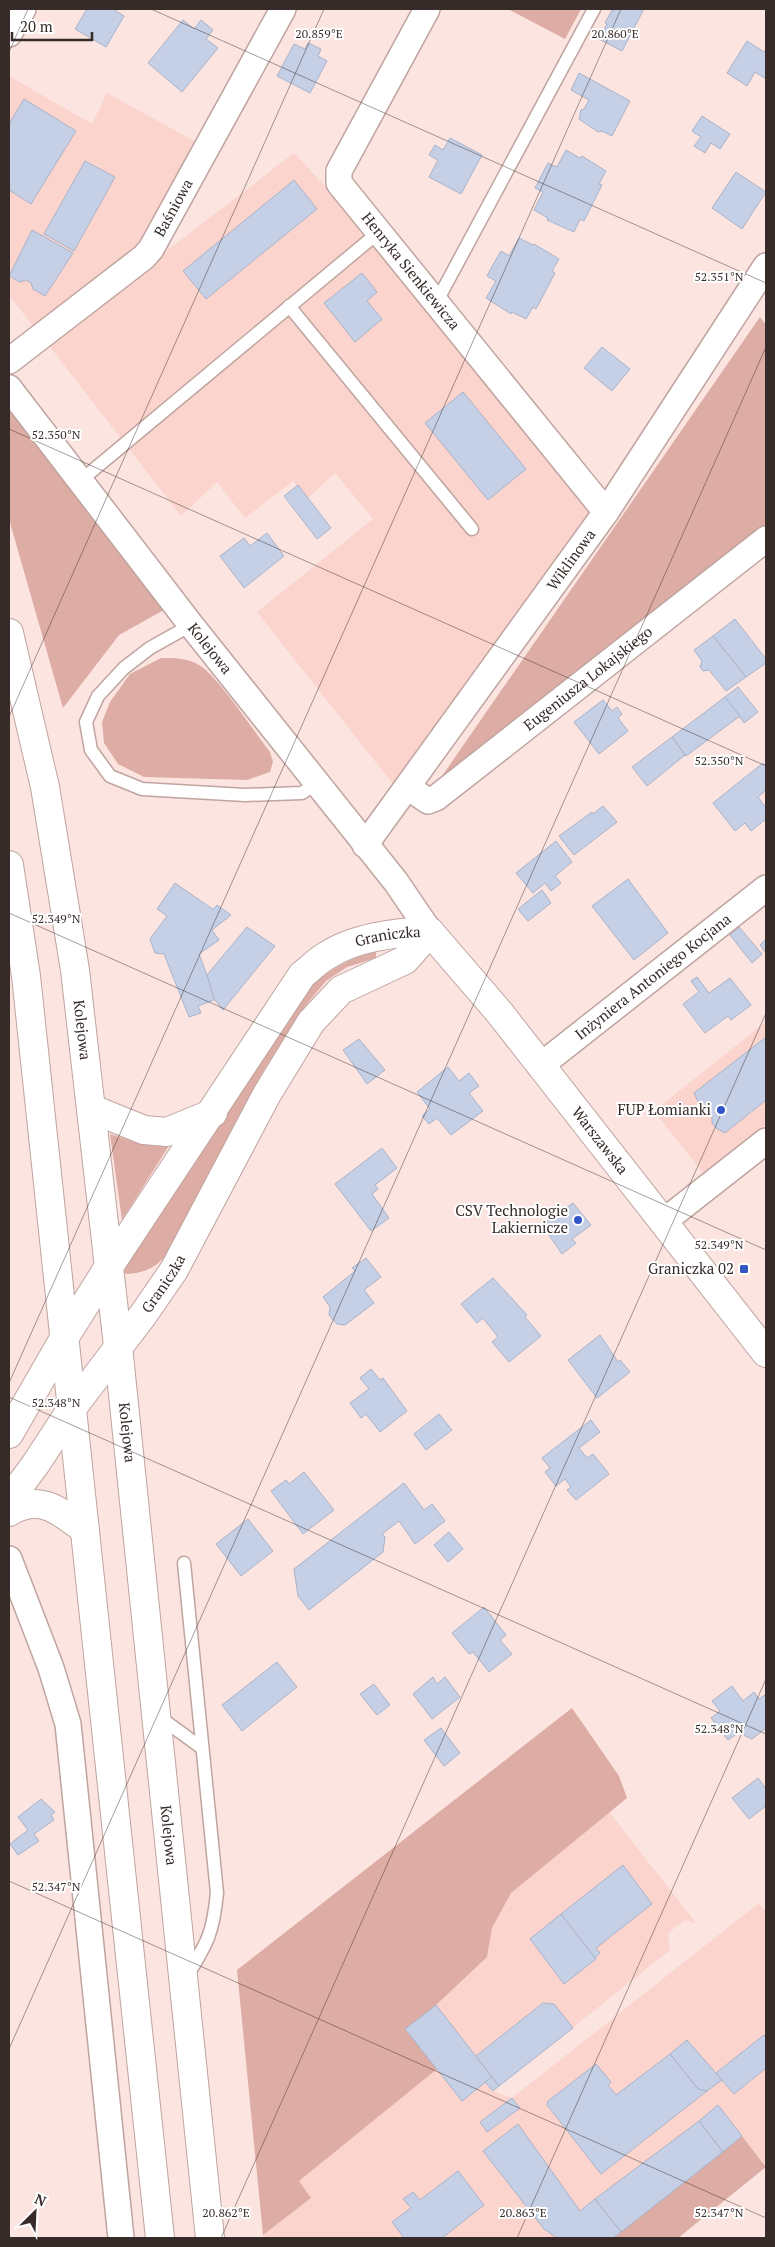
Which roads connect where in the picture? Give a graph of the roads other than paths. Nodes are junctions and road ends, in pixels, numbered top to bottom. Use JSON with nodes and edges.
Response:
{"nodes":[{"id":1,"x":23,"y":9,"type":"edge"},
{"id":2,"x":283,"y":9,"type":"edge"},
{"id":3,"x":427,"y":9,"type":"edge"},
{"id":4,"x":594,"y":9,"type":"edge"},
{"id":5,"x":9,"y":34,"type":"edge"},
{"id":6,"x":379,"y":232,"type":"junction"},
{"id":7,"x":766,"y":266,"type":"edge"},
{"id":8,"x":437,"y":301,"type":"junction"},
{"id":9,"x":290,"y":306,"type":"junction"},
{"id":10,"x":9,"y":361,"type":"edge"},
{"id":11,"x":9,"y":388,"type":"edge"},
{"id":12,"x":80,"y":481,"type":"junction"},
{"id":13,"x":606,"y":512,"type":"junction"},
{"id":14,"x":472,"y":529,"type":"dead end"},
{"id":15,"x":766,"y":539,"type":"edge"},
{"id":16,"x":191,"y":625,"type":"junction"},
{"id":17,"x":9,"y":632,"type":"edge"},
{"id":18,"x":317,"y":783,"type":"junction"},
{"id":19,"x":409,"y":788,"type":"junction"},
{"id":20,"x":365,"y":846,"type":"junction"},
{"id":21,"x":9,"y":864,"type":"edge"},
{"id":22,"x":766,"y":888,"type":"edge"},
{"id":23,"x":430,"y":932,"type":"junction"},
{"id":24,"x":540,"y":1066,"type":"junction"},
{"id":25,"x":92,"y":1109,"type":"junction"},
{"id":26,"x":213,"y":1112,"type":"junction"},
{"id":27,"x":766,"y":1141,"type":"edge"},
{"id":28,"x":663,"y":1222,"type":"junction"},
{"id":29,"x":108,"y":1268,"type":"junction"},
{"id":30,"x":66,"y":1335,"type":"junction"},
{"id":31,"x":118,"y":1346,"type":"junction"},
{"id":32,"x":766,"y":1352,"type":"edge"},
{"id":33,"x":73,"y":1407,"type":"junction"},
{"id":34,"x":9,"y":1434,"type":"edge"},
{"id":35,"x":9,"y":1500,"type":"edge"},
{"id":36,"x":9,"y":1512,"type":"edge"},
{"id":37,"x":86,"y":1530,"type":"junction"},
{"id":38,"x":9,"y":1559,"type":"edge"},
{"id":39,"x":184,"y":1563,"type":"dead end"},
{"id":40,"x":155,"y":1714,"type":"junction"},
{"id":41,"x":202,"y":1748,"type":"junction"},
{"id":42,"x":183,"y":1982,"type":"junction"},
{"id":43,"x":121,"y":2238,"type":"edge"},
{"id":44,"x":160,"y":2238,"type":"edge"},
{"id":45,"x":210,"y":2238,"type":"edge"}],
"edges":[{"from":1,"to":5,"type":"street"},
{"from":2,"to":10,"type":"street","name":"Baśniowa"},
{"from":3,"to":6,"type":"street","name":"Henryka Sienkiewicza"},
{"from":4,"to":8,"type":"lane"},
{"from":6,"to":8,"type":"street","name":"Henryka Sienkiewicza"},
{"from":6,"to":9,"type":"lane"},
{"from":7,"to":13,"type":"street","name":"Wiklinowa"},
{"from":8,"to":13,"type":"street","name":"Henryka Sienkiewicza"},
{"from":9,"to":12,"type":"lane"},
{"from":9,"to":14,"type":"lane"},
{"from":11,"to":12,"type":"street","name":"Kolejowa"},
{"from":12,"to":16,"type":"street","name":"Kolejowa"},
{"from":13,"to":19,"type":"street","name":"Wiklinowa"},
{"from":15,"to":19,"type":"street","name":"Eugeniusza Lokajskiego"},
{"from":16,"to":18,"type":"street","name":"Kolejowa"},
{"from":16,"to":18,"type":"lane"},
{"from":17,"to":25,"type":"main road","name":"Kolejowa"},
{"from":18,"to":20,"type":"street","name":"Kolejowa"},
{"from":19,"to":20,"type":"street","name":"Wiklinowa"},
{"from":20,"to":23,"type":"street","name":"Kolejowa"},
{"from":21,"to":30,"type":"main road"},
{"from":22,"to":24,"type":"street","name":"Inżyniera Antoniego Kocjana"},
{"from":23,"to":24,"type":"main road","name":"Warszawska"},
{"from":23,"to":26,"type":"main road","name":"Graniczka"},
{"from":23,"to":31,"type":"main road","name":"Graniczka"},
{"from":24,"to":28,"type":"main road","name":"Warszawska"},
{"from":25,"to":26,"type":"main road"},
{"from":25,"to":29,"type":"main road","name":"Kolejowa"},
{"from":26,"to":29,"type":"main road","name":"Graniczka"},
{"from":27,"to":28,"type":"street"},
{"from":28,"to":32,"type":"main road","name":"Warszawska"},
{"from":29,"to":30,"type":"main road","name":"Graniczka"},
{"from":29,"to":31,"type":"main road","name":"Kolejowa"},
{"from":30,"to":33,"type":"main road"},
{"from":30,"to":34,"type":"main road","name":"Graniczka"},
{"from":31,"to":33,"type":"main road","name":"Graniczka"},
{"from":31,"to":40,"type":"main road","name":"Kolejowa"},
{"from":33,"to":35,"type":"main road","name":"Graniczka"},
{"from":33,"to":37,"type":"main road"},
{"from":36,"to":37,"type":"main road"},
{"from":37,"to":44,"type":"main road"},
{"from":38,"to":43,"type":"street"},
{"from":39,"to":41,"type":"lane"},
{"from":40,"to":41,"type":"lane"},
{"from":40,"to":42,"type":"main road","name":"Kolejowa"},
{"from":41,"to":42,"type":"lane"},
{"from":42,"to":45,"type":"main road","name":"Kolejowa"}]}
